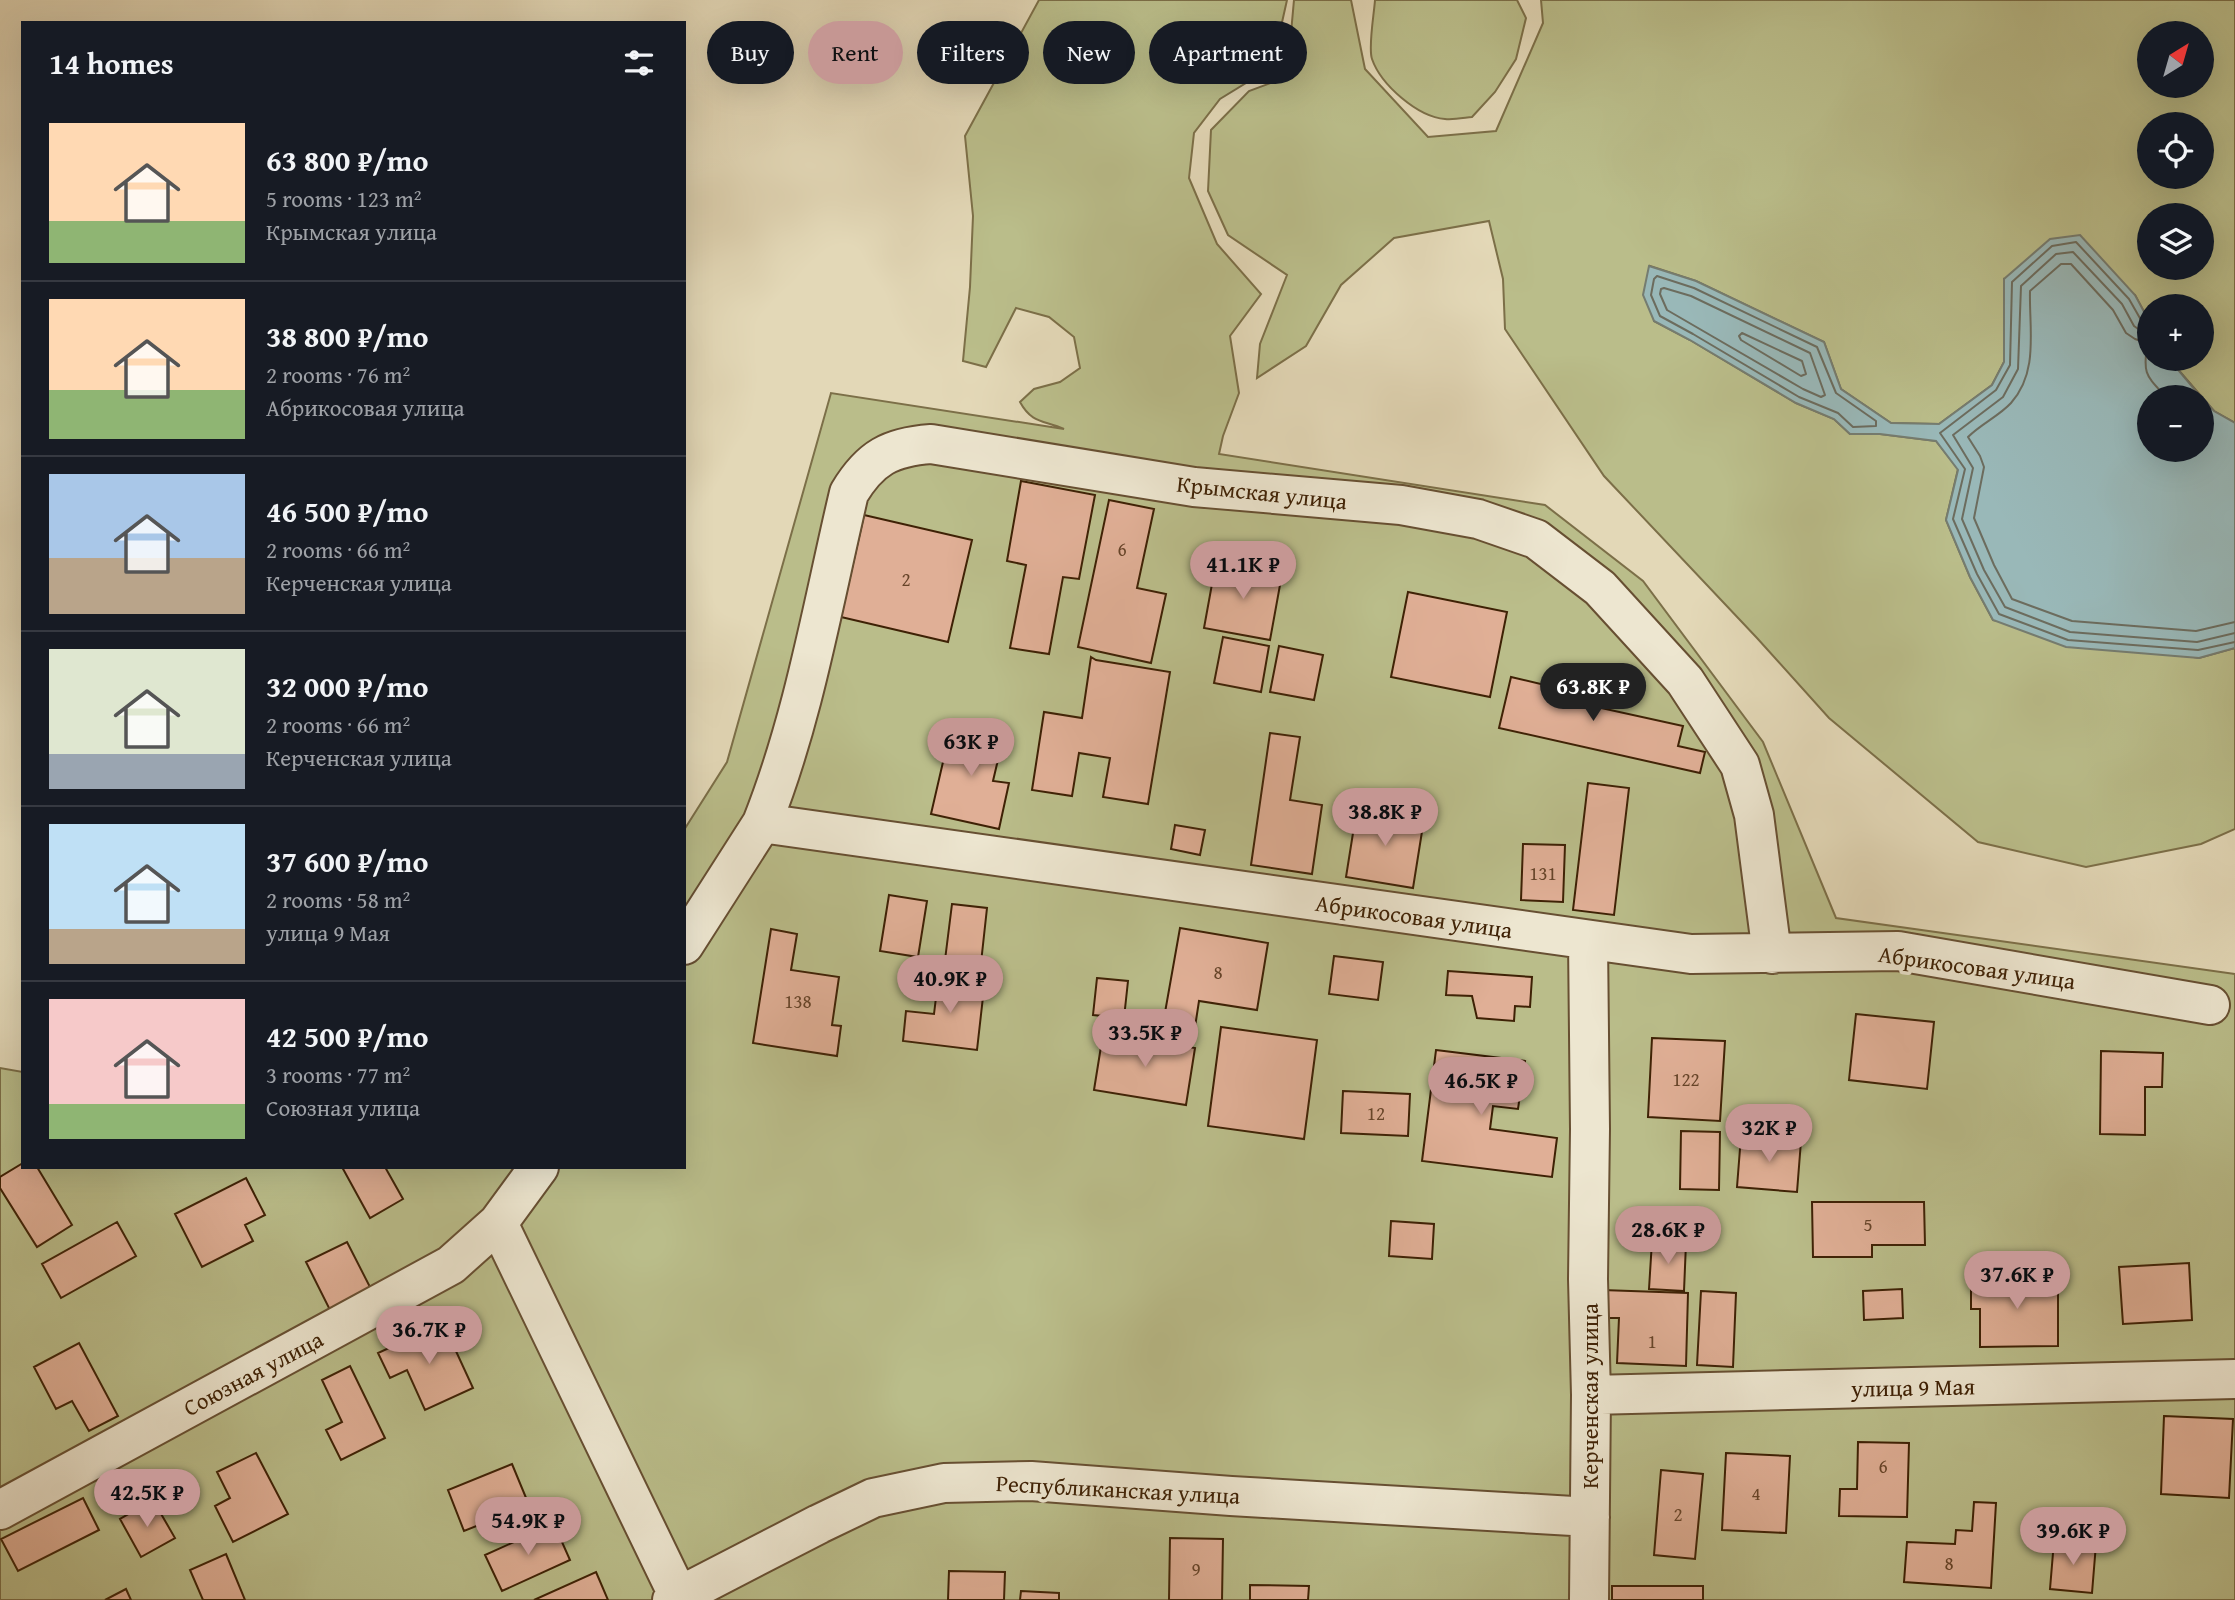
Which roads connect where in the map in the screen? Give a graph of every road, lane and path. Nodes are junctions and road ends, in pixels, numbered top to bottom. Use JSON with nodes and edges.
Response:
{"nodes":[{"id":1,"x":762,"y":822,"type":"junction"},
{"id":2,"x":1587,"y":940,"type":"junction"},
{"id":3,"x":686,"y":941,"type":"edge"},
{"id":4,"x":1772,"y":954,"type":"junction"},
{"id":5,"x":2210,"y":1005,"type":"dead end"},
{"id":6,"x":538,"y":1169,"type":"edge"},
{"id":7,"x":498,"y":1223,"type":"junction"},
{"id":8,"x":2235,"y":1379,"type":"edge"},
{"id":9,"x":1591,"y":1395,"type":"junction"},
{"id":10,"x":0,"y":1510,"type":"edge"},
{"id":11,"x":1590,"y":1517,"type":"junction"},
{"id":12,"x":676,"y":1598,"type":"edge"},
{"id":13,"x":1589,"y":1600,"type":"edge"}],
"edges":[{"from":1,"to":2,"type":"street","name":"Абрикосовая улица"},
{"from":1,"to":3,"type":"street"},
{"from":1,"to":4,"type":"street","name":"Крымская улица"},
{"from":2,"to":4,"type":"street","name":"Абрикосовая улица"},
{"from":2,"to":9,"type":"street","name":"Керченская улица"},
{"from":4,"to":5,"type":"street","name":"Абрикосовая улица"},
{"from":6,"to":7,"type":"street"},
{"from":7,"to":10,"type":"street","name":"Союзная улица"},
{"from":7,"to":12,"type":"street"},
{"from":8,"to":9,"type":"street","name":"улица 9 Мая"},
{"from":9,"to":11,"type":"street","name":"Керченская улица"},
{"from":11,"to":12,"type":"street","name":"Республиканская улица"},
{"from":11,"to":13,"type":"street","name":"Керченская улица"}]}
